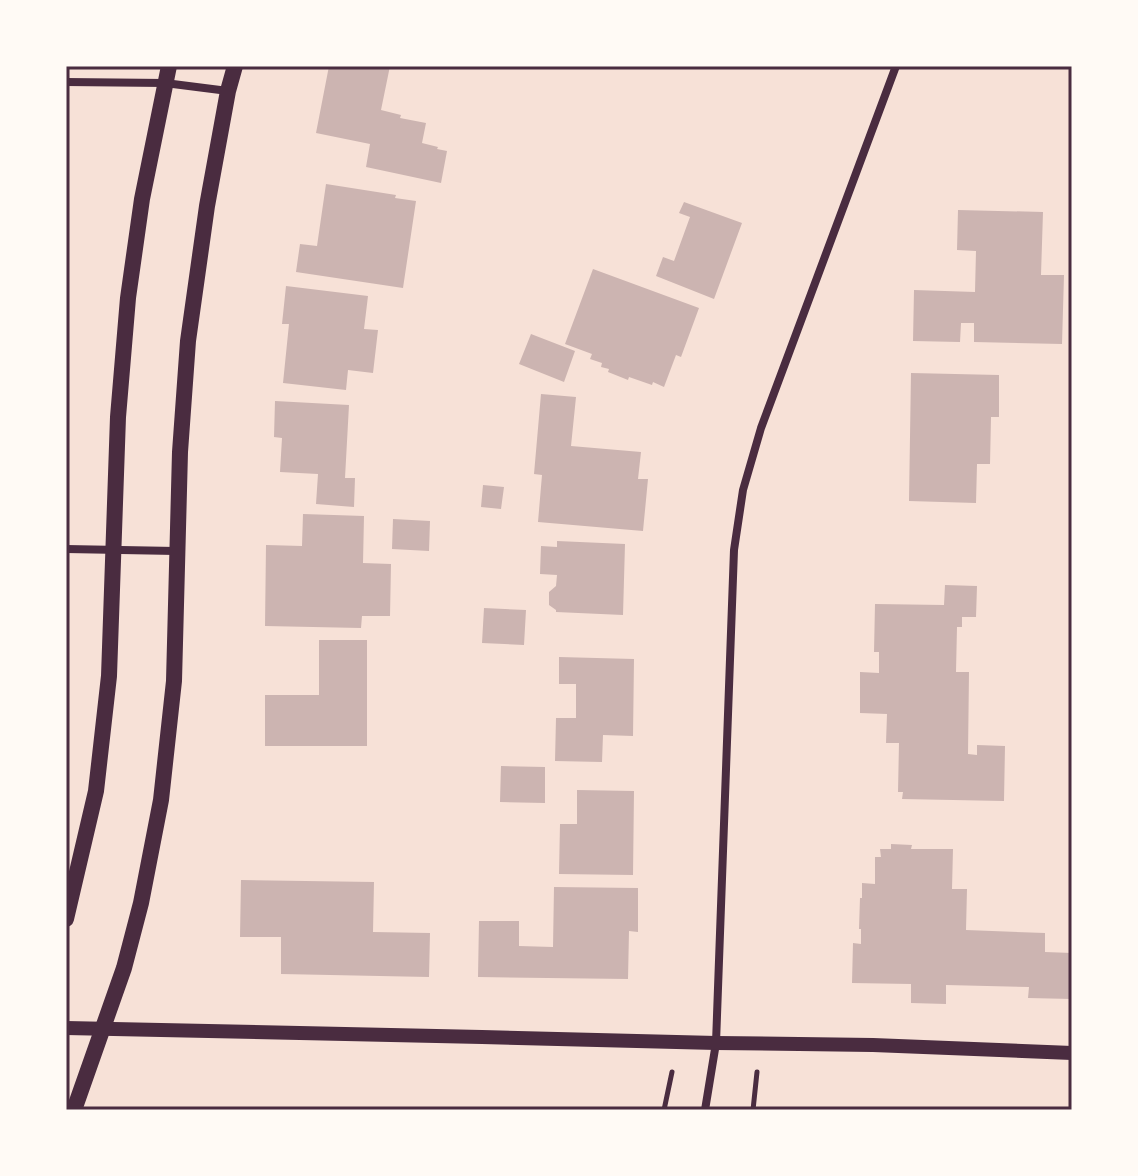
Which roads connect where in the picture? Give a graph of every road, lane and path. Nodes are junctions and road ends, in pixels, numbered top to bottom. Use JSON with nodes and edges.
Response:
{"nodes":[{"id":1,"x":169,"y":66,"type":"edge"},
{"id":2,"x":235,"y":66,"type":"edge"},
{"id":3,"x":896,"y":66,"type":"edge"},
{"id":4,"x":66,"y":82,"type":"edge"},
{"id":5,"x":165,"y":83,"type":"junction"},
{"id":6,"x":228,"y":91,"type":"junction"},
{"id":7,"x":66,"y":549,"type":"edge"},
{"id":8,"x":113,"y":550,"type":"junction"},
{"id":9,"x":176,"y":551,"type":"junction"},
{"id":10,"x":66,"y":919,"type":"edge"},
{"id":11,"x":66,"y":1028,"type":"edge"},
{"id":12,"x":103,"y":1029,"type":"junction"},
{"id":13,"x":716,"y":1043,"type":"junction"},
{"id":14,"x":1072,"y":1053,"type":"edge"},
{"id":15,"x":672,"y":1072,"type":"dead end"},
{"id":16,"x":757,"y":1072,"type":"dead end"},
{"id":17,"x":74,"y":1110,"type":"edge"},
{"id":18,"x":664,"y":1110,"type":"edge"},
{"id":19,"x":705,"y":1110,"type":"edge"},
{"id":20,"x":753,"y":1110,"type":"edge"}],
"edges":[{"from":1,"to":5,"type":"main road"},
{"from":2,"to":6,"type":"main road"},
{"from":3,"to":13,"type":"street"},
{"from":4,"to":5,"type":"street"},
{"from":5,"to":6,"type":"street"},
{"from":5,"to":8,"type":"main road"},
{"from":6,"to":9,"type":"main road"},
{"from":7,"to":8,"type":"street"},
{"from":8,"to":9,"type":"street"},
{"from":8,"to":10,"type":"main road"},
{"from":9,"to":12,"type":"main road"},
{"from":11,"to":12,"type":"street"},
{"from":12,"to":13,"type":"street"},
{"from":12,"to":17,"type":"main road"},
{"from":13,"to":14,"type":"street"},
{"from":13,"to":19,"type":"street"},
{"from":15,"to":18,"type":"path"},
{"from":16,"to":20,"type":"path"}]}
